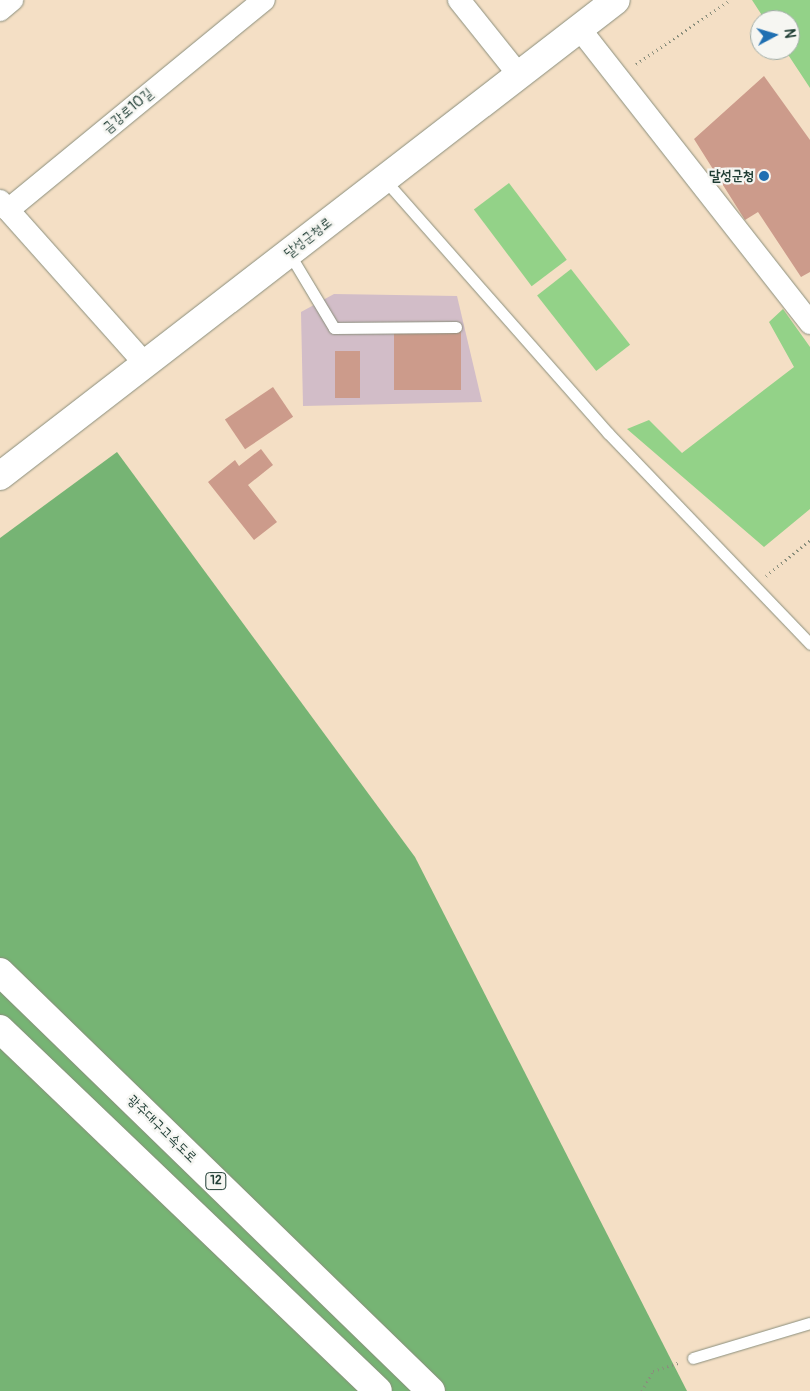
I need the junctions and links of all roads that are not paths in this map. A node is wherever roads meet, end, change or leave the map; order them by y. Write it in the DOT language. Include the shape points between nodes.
graph roads {
  1 [pos="12,0"];
  2 [pos="459,0"];
  3 [pos="616,0"];
  4 [pos="251,4"];
  5 [pos="0,10"];
  6 [pos="579,28"];
  7 [pos="519,75"];
  8 [pos="384,179"];
  9 [pos="4,206"];
  10 [pos="289,253"];
  11 [pos="810,323"];
  12 [pos="456,327"];
  13 [pos="145,364"];
  14 [pos="0,476"];
  15 [pos="810,644"];
  16 [pos="0,972"];
  17 [pos="0,1029"];
  18 [pos="810,1323"];
  19 [pos="693,1358"];
  20 [pos="378,1391"];
  21 [pos="432,1391"];
  1 -- 5 [label="street"];
  2 -- 7 [label="street"];
  3 -- 6 [label="main road, 달성군청로"];
  4 -- 9 [label="street, 금강로10길"];
  6 -- 7 [label="main road, 달성군청로"];
  6 -- 11 [label="street"];
  7 -- 8 [label="main road, 달성군청로"];
  8 -- 10 [label="main road, 달성군청로"];
  8 -- 15 [label="lane" via="608,433"];
  9 -- 13 [label="street"];
  10 -- 12 [label="lane" via="334,328"];
  10 -- 13 [label="main road, 달성군청로"];
  13 -- 14 [label="main road, 달성군청로"];
  16 -- 21 [label="main road, 광주대구고속도로 / 12"];
  17 -- 20 [label="main road"];
  18 -- 19 [label="lane"];
}
